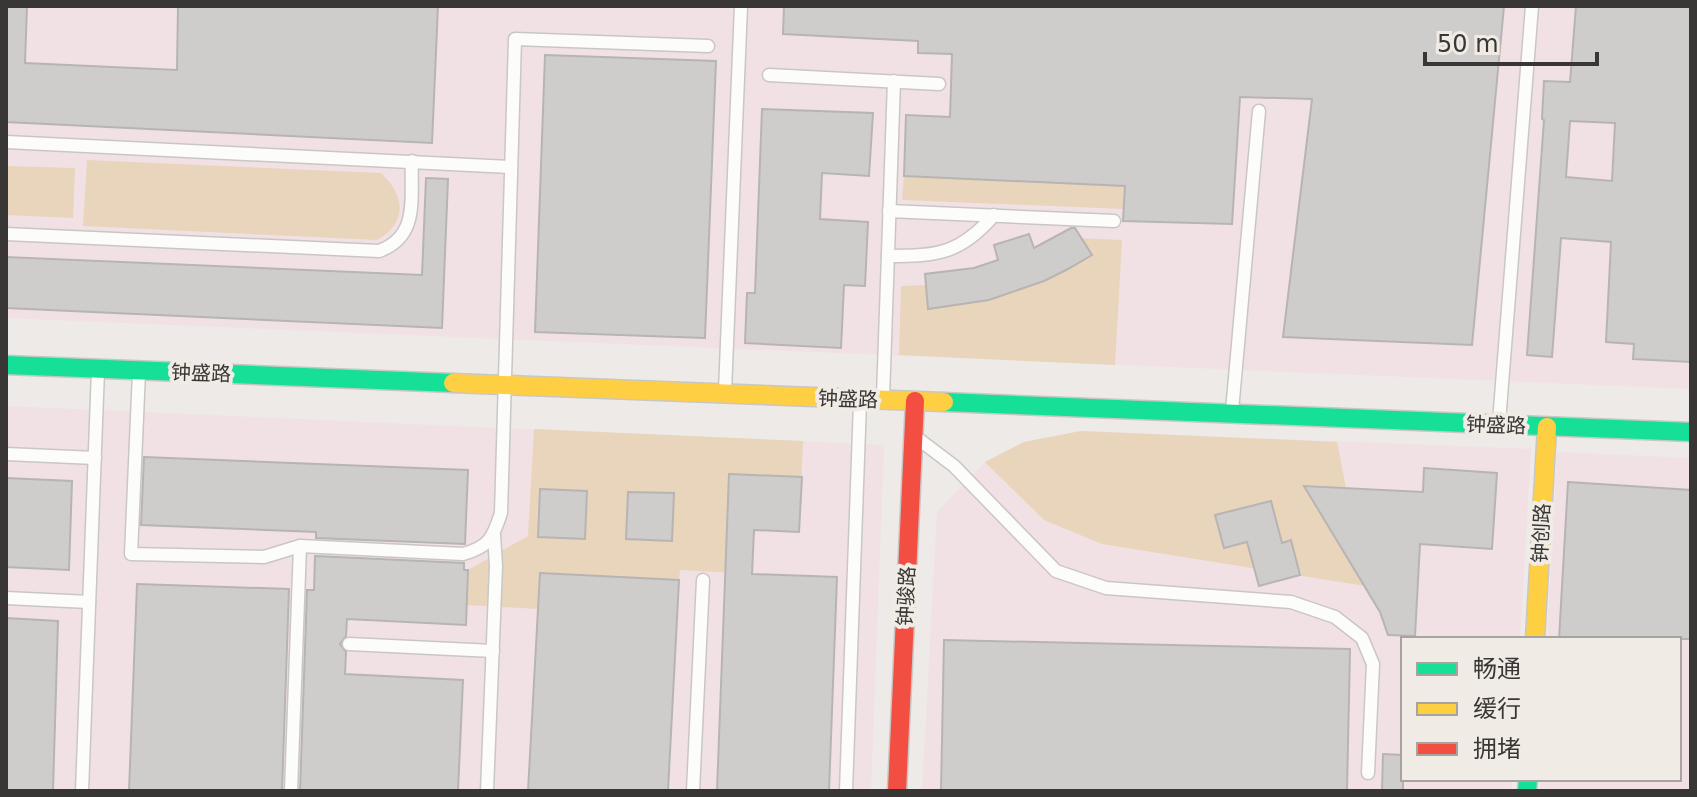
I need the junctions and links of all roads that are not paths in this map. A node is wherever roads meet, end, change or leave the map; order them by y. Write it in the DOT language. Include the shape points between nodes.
graph roads {
  1 [pos="741,6"];
  2 [pos="1532,6"];
  3 [pos="708,46"];
  4 [pos="769,75"];
  5 [pos="894,81"];
  6 [pos="939,84"];
  7 [pos="1259,111"];
  8 [pos="6,142"];
  9 [pos="412,161"];
  10 [pos="511,167"];
  11 [pos="889,211"];
  12 [pos="994,215"];
  13 [pos="1114,221"];
  14 [pos="6,234"];
  15 [pos="888,256"];
  16 [pos="6,365"];
  17 [pos="98,368"];
  18 [pos="139,370"];
  19 [pos="504,385"];
  20 [pos="725,394"];
  21 [pos="861,399"];
  22 [pos="882,400"];
  23 [pos="915,401"];
  24 [pos="1231,414"];
  25 [pos="1499,425"];
  26 [pos="1547,427"];
  27 [pos="1691,432"];
  28 [pos="913,435"];
  29 [pos="6,454"];
  30 [pos="95,458"];
  31 [pos="494,535"];
  32 [pos="300,546"];
  33 [pos="703,580"];
  34 [pos="6,598"];
  35 [pos="89,602"];
  36 [pos="1535,637"];
  37 [pos="349,644"];
  38 [pos="493,651"];
  39 [pos="1368,773"];
  40 [pos="82,791"];
  41 [pos="291,791"];
  42 [pos="487,791"];
  43 [pos="693,791"];
  44 [pos="846,791"];
  45 [pos="897,791"];
  1 -- 20 [label="lane"];
  2 -- 25 [label="lane"];
  3 -- 10 [label="lane" via="515,39"];
  4 -- 5 [label="lane"];
  5 -- 6 [label="lane"];
  5 -- 11 [label="lane"];
  7 -- 24 [label="lane"];
  8 -- 9 [label="lane"];
  9 -- 10 [label="lane"];
  9 -- 14 [label="lane" via="405,233 379,251"];
  10 -- 19 [label="lane"];
  11 -- 12 [label="lane"];
  11 -- 15 [label="lane"];
  12 -- 13 [label="lane"];
  12 -- 15 [label="lane" via="975,237 951,250"];
  15 -- 22 [label="lane"];
  16 -- 17 [label="street, 钟盛路"];
  17 -- 18 [label="street, 钟盛路"];
  17 -- 30 [label="lane"];
  18 -- 19 [label="street, 钟盛路"];
  18 -- 32 [label="lane" via="131,554 264,557"];
  19 -- 20 [label="street, 钟盛路"];
  19 -- 31 [label="lane" via="501,513"];
  20 -- 21 [label="street, 钟盛路"];
  21 -- 22 [label="street, 钟盛路"];
  21 -- 44 [label="lane"];
  22 -- 23 [label="street, 钟盛路"];
  23 -- 24 [label="street, 钟盛路"];
  23 -- 28 [label="street, 钟骏路"];
  24 -- 25 [label="street, 钟盛路"];
  25 -- 26 [label="street, 钟盛路"];
  26 -- 27 [label="street, 钟盛路"];
  26 -- 36 [label="street, 钟创路"];
  28 -- 39 [label="lane" via="954,466 1056,571 1106,588 1291,602 1335,617 1362,638 1373,664"];
  28 -- 45 [label="street, 钟骏路"];
  29 -- 30 [label="lane"];
  30 -- 35 [label="lane"];
  31 -- 32 [label="lane" via="481,549 463,554"];
  31 -- 38 [label="lane"];
  32 -- 41 [label="lane"];
  33 -- 43 [label="lane"];
  34 -- 35 [label="lane"];
  35 -- 40 [label="lane"];
  37 -- 38 [label="lane"];
  38 -- 42 [label="lane"];
}
